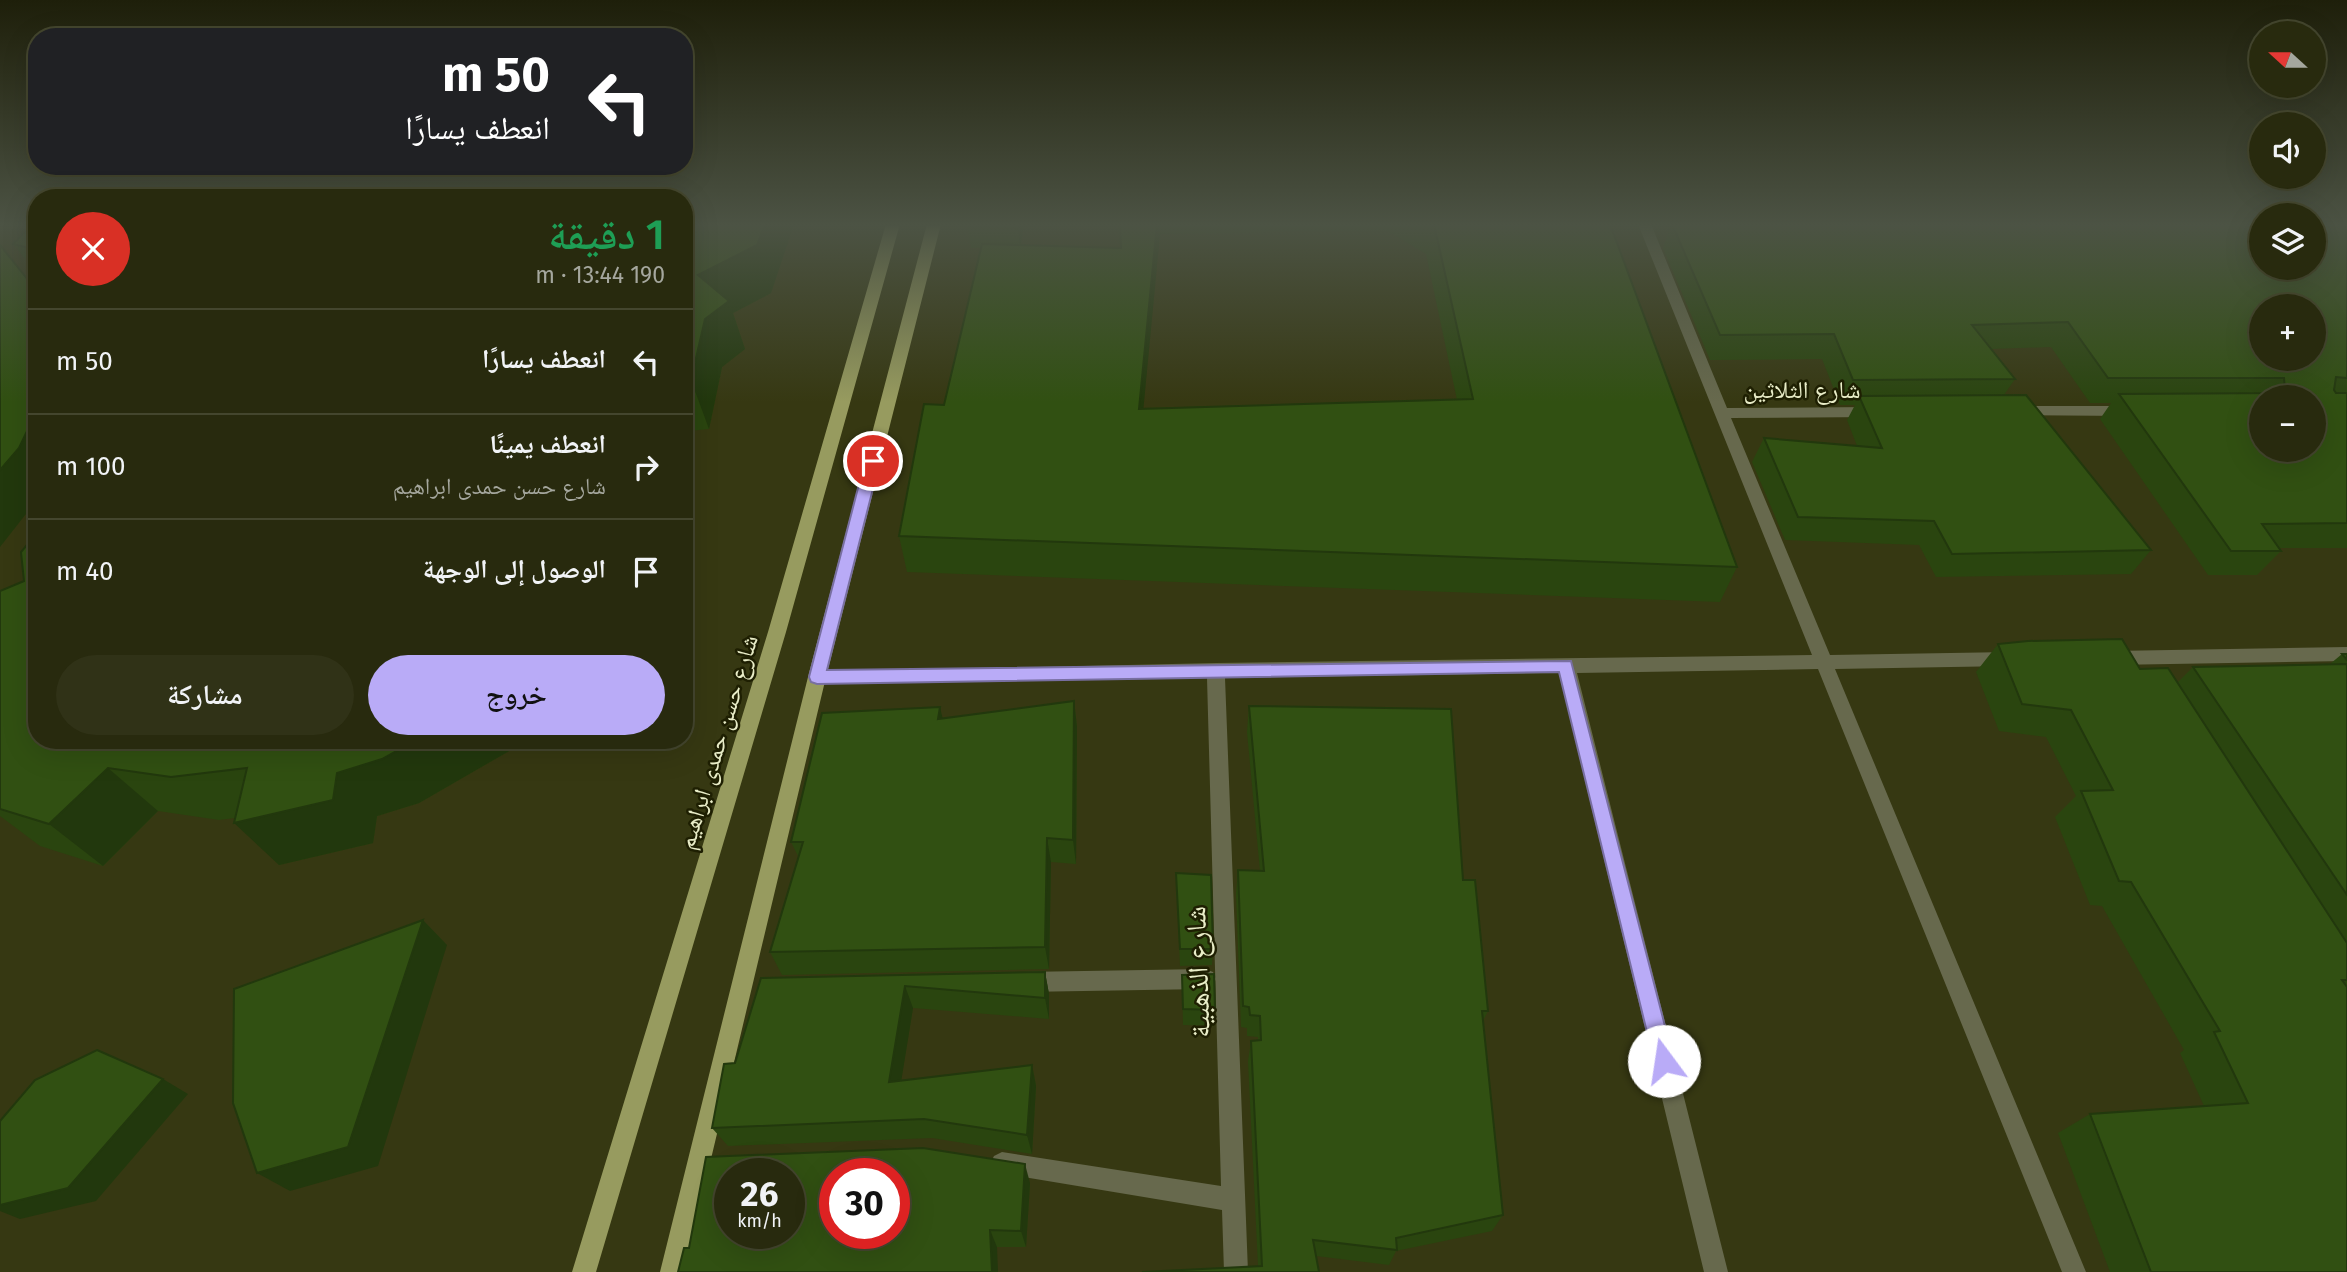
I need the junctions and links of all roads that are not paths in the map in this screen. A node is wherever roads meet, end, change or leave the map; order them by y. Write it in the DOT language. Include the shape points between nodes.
graph roads {
  1 [pos="876,283"];
  2 [pos="919,283"];
  3 [pos="1671,283"];
  4 [pos="1997,411"];
  5 [pos="2150,411"];
  6 [pos="1886,412"];
  7 [pos="1721,413"];
  8 [pos="2347,654"];
  9 [pos="2129,657"];
  10 [pos="2092,658"];
  11 [pos="2025,659"];
  12 [pos="1824,662"];
  13 [pos="1566,665"];
  14 [pos="1216,670"];
  15 [pos="817,677"];
  16 [pos="2144,680"];
  17 [pos="1226,978"];
  18 [pos="1004,983"];
  19 [pos="741,988"];
  20 [pos="768,988"];
  21 [pos="714,1161"];
  22 [pos="699,1162"];
  23 [pos="987,1162"];
  24 [pos="1233,1200"];
  25 [pos="584,1272"];
  26 [pos="672,1272"];
  27 [pos="1236,1272"];
  28 [pos="1716,1272"];
  29 [pos="2074,1272"];
  1 -- 25 [label="main road, شارع حسن حمدى ابراهيم" via="777,632"];
  2 -- 15 [label="main road"];
  3 -- 7 [label="street"];
  4 -- 5 [label="street"];
  6 -- 7 [label="street, شارع الثلاثين"];
  7 -- 12 [label="street"];
  8 -- 9 [label="street"];
  9 -- 10 [label="street"];
  9 -- 16 [label="street"];
  11 -- 12 [label="street"];
  12 -- 13 [label="street"];
  12 -- 29 [label="street"];
  13 -- 14 [label="street"];
  13 -- 28 [label="street"];
  14 -- 15 [label="street"];
  14 -- 17 [label="street, شارع الذهبية"];
  15 -- 19 [label="main road"];
  17 -- 18 [label="street"];
  17 -- 24 [label="street, شارع الذهبية"];
  19 -- 20 [label="street"];
  19 -- 22 [label="main road"];
  21 -- 22 [label="street"];
  22 -- 26 [label="main road"];
  23 -- 24 [label="street"];
  24 -- 27 [label="street, شارع الذهبية"];
}
